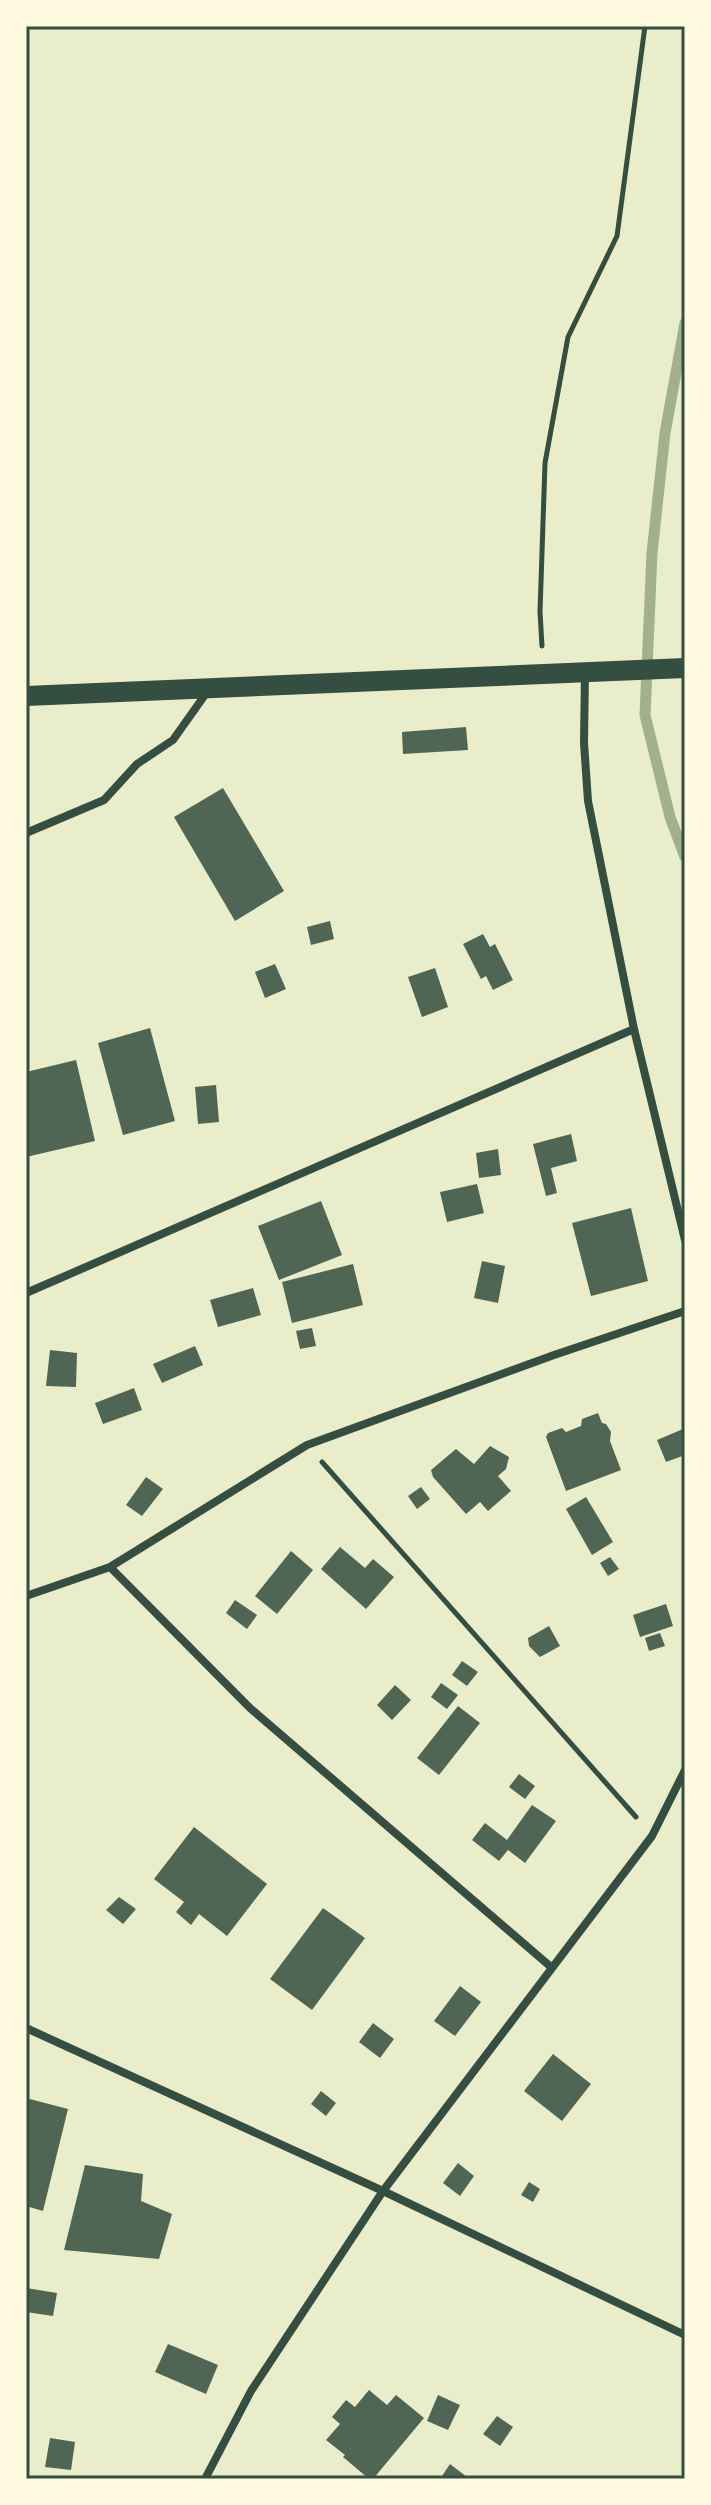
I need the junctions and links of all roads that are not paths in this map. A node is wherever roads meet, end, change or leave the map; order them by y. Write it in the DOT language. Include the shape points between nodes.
graph roads {
  1 [pos="676,668"];
  2 [pos="592,670"];
  3 [pos="210,688"];
  4 [pos="26,696"];
  5 [pos="26,833"];
  6 [pos="634,1029"];
  7 [pos="685,1240"];
  8 [pos="26,1293"];
  9 [pos="685,1311"];
  10 [pos="110,1567"];
  11 [pos="26,1596"];
  12 [pos="685,1770"];
  13 [pos="551,1967"];
  14 [pos="26,2028"];
  15 [pos="383,2191"];
  16 [pos="685,2335"];
  17 [pos="205,2479"];
  1 -- 2 [label="main road"];
  2 -- 3 [label="main road"];
  2 -- 6 [label="street" via="584,743 588,801"];
  3 -- 4 [label="main road"];
  3 -- 5 [label="street" via="173,740 137,764 104,800"];
  6 -- 7 [label="street"];
  6 -- 8 [label="street"];
  9 -- 10 [label="street" via="307,1445"];
  10 -- 11 [label="street"];
  10 -- 13 [label="street" via="250,1708"];
  12 -- 13 [label="street" via="652,1836"];
  13 -- 15 [label="street"];
  14 -- 15 [label="street"];
  15 -- 16 [label="street"];
  15 -- 17 [label="street" via="251,2391"];
}
